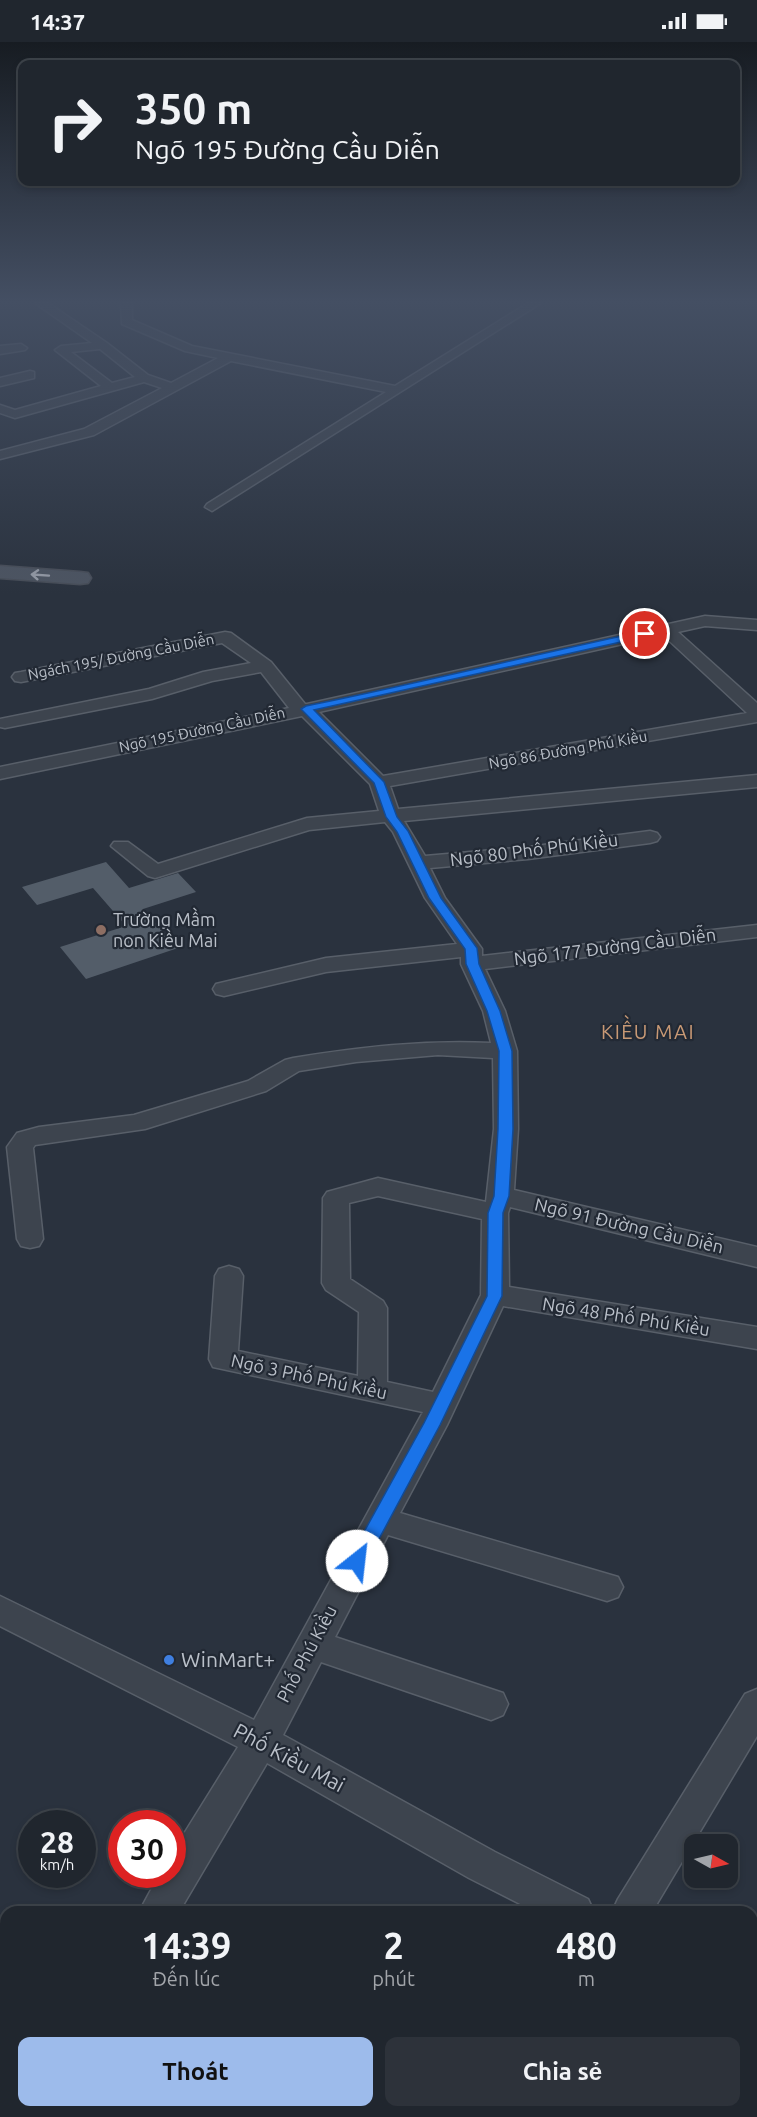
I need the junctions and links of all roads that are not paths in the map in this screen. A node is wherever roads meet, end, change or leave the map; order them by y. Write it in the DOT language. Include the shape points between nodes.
graph roads {
  1 [pos="65,400"];
  2 [pos="148,400"];
  3 [pos="379,400"];
  4 [pos="0,409"];
  5 [pos="0,455"];
  6 [pos="212,507"];
  7 [pos="0,572"];
  8 [pos="81,578"];
  9 [pos="757,625"];
  10 [pos="667,630"];
  11 [pos="265,666"];
  12 [pos="21,677"];
  13 [pos="303,709"];
  14 [pos="757,715"];
  15 [pos="5,723"];
  16 [pos="0,773"];
  17 [pos="757,781"];
  18 [pos="379,782"];
  19 [pos="391,817"];
  20 [pos="650,837"];
  21 [pos="121,846"];
  22 [pos="419,863"];
  23 [pos="757,931"];
  24 [pos="472,956"];
  25 [pos="224,989"];
  26 [pos="505,1051"];
  27 [pos="498,1205"];
  28 [pos="30,1239"];
  29 [pos="757,1257"];
  30 [pos="229,1276"];
  31 [pos="495,1296"];
  32 [pos="757,1338"];
  33 [pos="372,1390"];
  34 [pos="442,1405"];
  35 [pos="380,1520"];
  36 [pos="607,1587"];
  37 [pos="0,1610"];
  38 [pos="312,1644"];
  39 [pos="491,1704"];
  40 [pos="757,1705"];
  41 [pos="261,1741"];
  42 [pos="162,1906"];
  43 [pos="563,1906"];
  44 [pos="635,1906"];
  1 -- 4 [label="street" via="15,414"];
  2 -- 5 [label="street" via="89,432"];
  3 -- 6 [label="street"];
  8 -- 7 [label="street, one-way"];
  9 -- 10 [label="street, Ngõ 195 Đường Cầu Diễn" via="705,621"];
  10 -- 13 [label="street, Ngõ 195 Đường Cầu Diễn"];
  10 -- 14 [label="street"];
  11 -- 12 [label="street, Ngách 195/ Đường Cầu Diễn" via="225,637"];
  11 -- 13 [label="street, Ngách 195/ Đường Cầu Diễn"];
  11 -- 15 [label="street" via="209,676 152,694"];
  13 -- 16 [label="street, Ngõ 195 Đường Cầu Diễn"];
  13 -- 18 [label="street, Phố Phú Kiều"];
  14 -- 18 [label="street, Ngõ 86 Đường Phú Kiều"];
  17 -- 19 [label="street"];
  18 -- 19 [label="street, Phố Phú Kiều"];
  19 -- 21 [label="street" via="307,824 155,872"];
  19 -- 22 [label="street, Phố Phú Kiều"];
  20 -- 22 [label="street, Ngõ 80 Phố Phú Kiều"];
  22 -- 24 [label="street, Phố Phú Kiều" via="435,898"];
  23 -- 24 [label="street, Ngõ 177 Đường Cầu Diễn"];
  24 -- 25 [label="street, Ngõ 177 Đường Cầu Diễn" via="326,965"];
  24 -- 26 [label="street, Phố Phú Kiều"];
  26 -- 27 [label="street, Phố Phú Kiều" via="506,1129"];
  26 -- 28 [label="street" via="438,1048 293,1065 257,1086 136,1123 26,1139 20,1147"];
  27 -- 29 [label="street, Ngõ 91 Đường Cầu Diễn"];
  27 -- 31 [label="street, Phố Phú Kiều"];
  27 -- 33 [label="street, Ngõ 91 Đường Cầu Diễn" via="378,1187 336,1198 336,1283 373,1308"];
  30 -- 33 [label="street, Ngõ 3 Phố Phú Kiều" via="223,1359"];
  31 -- 32 [label="street, Ngõ 48 Phố Phú Kiều"];
  31 -- 34 [label="street, Phố Phú Kiều"];
  33 -- 34 [label="street, Ngõ 3 Phố Phú Kiều"];
  34 -- 35 [label="street, Phố Phú Kiều"];
  35 -- 36 [label="street"];
  35 -- 38 [label="street, Phố Phú Kiều"];
  37 -- 41 [label="street, Phố Kiều Mai"];
  38 -- 39 [label="street"];
  38 -- 41 [label="street, Phố Phú Kiều"];
  40 -- 44 [label="street"];
  41 -- 42 [label="street, Phố Phú Kiều"];
  41 -- 43 [label="street, Phố Kiều Mai"];
}
